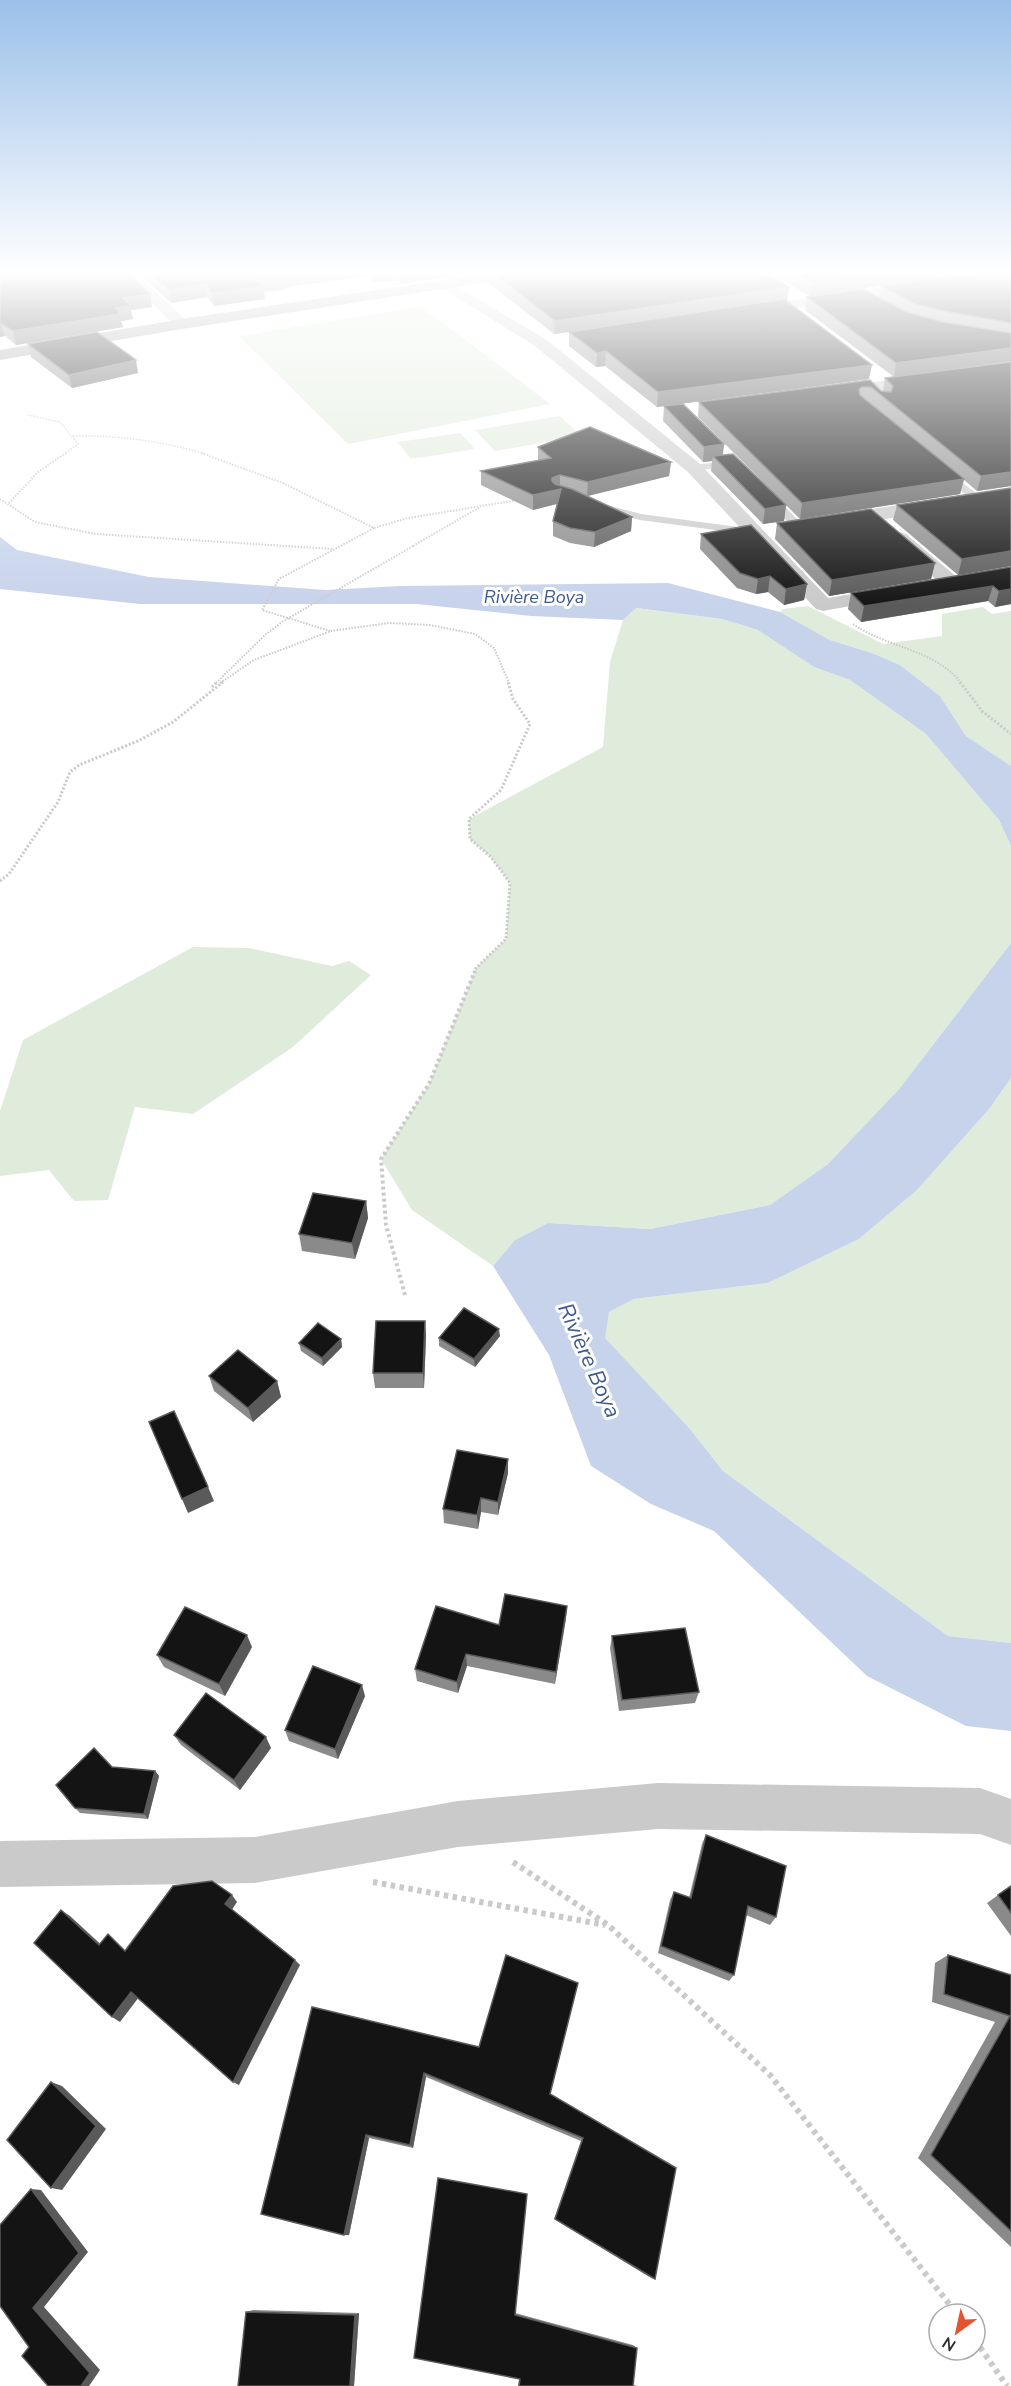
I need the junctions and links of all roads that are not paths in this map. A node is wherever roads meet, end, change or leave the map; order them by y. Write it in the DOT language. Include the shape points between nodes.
graph roads {
  1 [pos="590,383"];
  2 [pos="903,383"];
  3 [pos="810,396"];
  4 [pos="653,416"];
  5 [pos="633,418"];
  6 [pos="724,452"];
  7 [pos="735,463"];
  8 [pos="935,465"];
  9 [pos="694,468"];
  10 [pos="746,473"];
  11 [pos="756,484"];
  12 [pos="1011,494"];
  13 [pos="977,499"];
  14 [pos="589,503"];
  15 [pos="872,515"];
  16 [pos="798,526"];
  17 [pos="757,533"];
  18 [pos="976,579"];
  19 [pos="952,584"];
  20 [pos="1011,1822"];
  21 [pos="0,1864"];
  1 -- 5 [label="street"];
  2 -- 3 [label="street"];
  4 -- 5 [label="street"];
  5 -- 9 [label="street"];
  6 -- 7 [label="lane"];
  7 -- 9 [label="lane"];
  7 -- 10 [label="lane"];
  8 -- 13 [label="lane"];
  9 -- 17 [label="street"];
  11 -- 16 [label="lane"];
  12 -- 13 [label="street"];
  13 -- 15 [label="street"];
  14 -- 17 [label="lane" via="640,517"];
  15 -- 16 [label="street"];
  15 -- 19 [label="street"];
  16 -- 17 [label="street"];
  17 -- 19 [label="street" via="823,605"];
  18 -- 19 [label="street"];
  20 -- 21 [label="street" via="980,1811 658,1806 458,1824 255,1860"];
}
